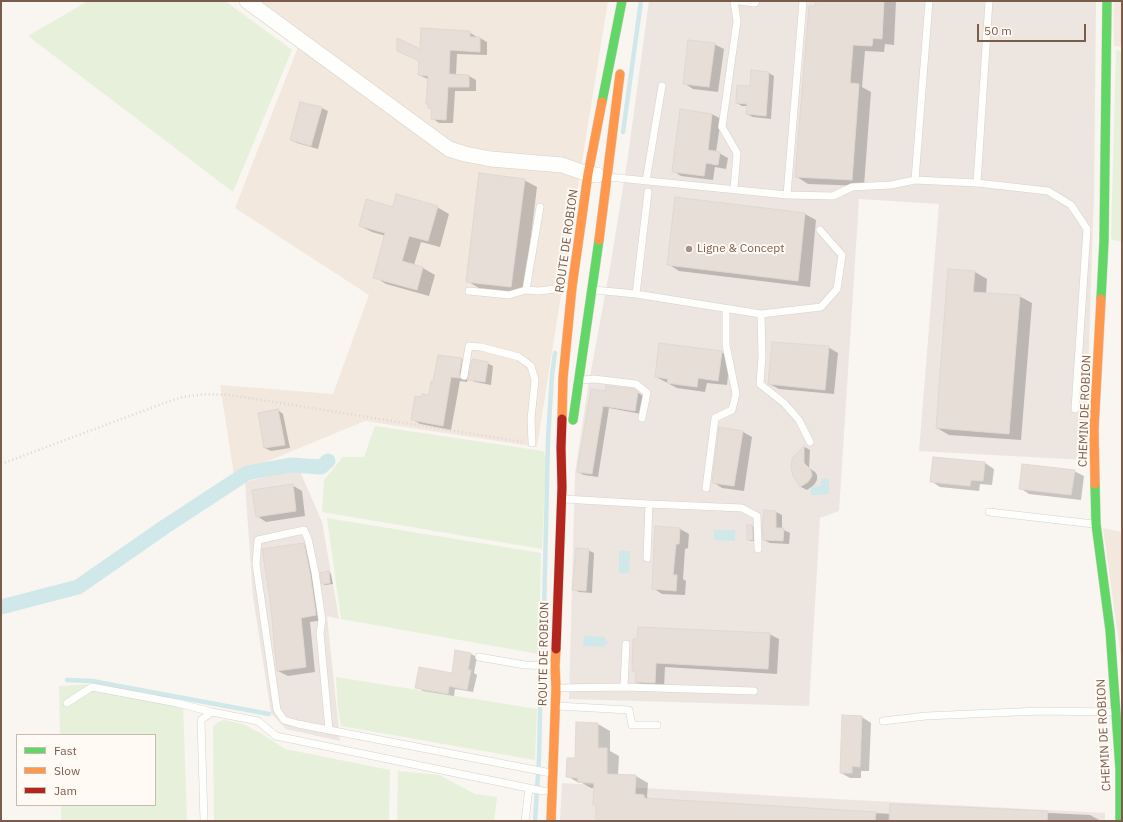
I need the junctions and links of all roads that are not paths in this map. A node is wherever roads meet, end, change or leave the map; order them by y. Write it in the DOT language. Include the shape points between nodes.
graph roads {
  1 [pos="247,1"];
  2 [pos="622,1"];
  3 [pos="627,1"];
  4 [pos="734,1"];
  5 [pos="739,1"];
  6 [pos="756,1"];
  7 [pos="803,1"];
  8 [pos="929,1"];
  9 [pos="990,1"];
  10 [pos="1107,1"];
  11 [pos="624,37"];
  12 [pos="621,66"];
  13 [pos="662,86"];
  14 [pos="604,88"];
  15 [pos="603,138"];
  16 [pos="598,174"];
  17 [pos="915,180"];
  18 [pos="646,181"];
  19 [pos="977,183"];
  20 [pos="734,189"];
  21 [pos="648,192"];
  22 [pos="787,195"];
  23 [pos="540,207"];
  24 [pos="820,230"];
  25 [pos="598,246"];
  26 [pos="582,288"];
  27 [pos="526,290"];
  28 [pos="469,291"];
  29 [pos="636,294"];
  30 [pos="726,309"];
  31 [pos="761,314"];
  32 [pos="464,376"];
  33 [pos="579,380"];
  34 [pos="1075,409"];
  35 [pos="642,418"];
  36 [pos="810,442"];
  37 [pos="532,443"];
  38 [pos="562,487"];
  39 [pos="706,488"];
  40 [pos="562,498"];
  41 [pos="649,504"];
  42 [pos="989,512"];
  43 [pos="1096,524"];
  44 [pos="758,549"];
  45 [pos="647,558"];
  46 [pos="626,644"];
  47 [pos="479,658"];
  48 [pos="555,666"];
  49 [pos="624,687"];
  50 [pos="556,688"];
  51 [pos="754,691"];
  52 [pos="67,703"];
  53 [pos="555,706"];
  54 [pos="212,712"];
  55 [pos="1116,712"];
  56 [pos="883,721"];
  57 [pos="657,725"];
  58 [pos="329,730"];
  59 [pos="1121,769"];
  60 [pos="554,773"];
  61 [pos="529,788"];
  62 [pos="553,791"];
  63 [pos="204,821"];
  64 [pos="525,821"];
  65 [pos="551,821"];
  66 [pos="1120,821"];
  1 -- 16 [label="street" via="449,149 490,159 562,165"];
  2 -- 14 [label="main road, ROUTE DE ROBION"];
  3 -- 11 [label="main road"];
  4 -- 20 [label="lane" via="737,21 722,127 736,153"];
  5 -- 6 [label="lane"];
  7 -- 22 [label="lane"];
  8 -- 17 [label="lane"];
  9 -- 19 [label="lane"];
  10 -- 43 [label="main road, CHEMIN DE ROBION" via="1104,241 1094,429"];
  12 -- 16 [label="main road, ROUTE DE ROBION"];
  13 -- 18 [label="lane"];
  14 -- 15 [label="lane" via="606,115"];
  14 -- 16 [label="main road, ROUTE DE ROBION"];
  16 -- 18 [label="lane"];
  16 -- 25 [label="street" via="592,220"];
  16 -- 26 [label="main road, ROUTE DE ROBION"];
  17 -- 19 [label="lane"];
  17 -- 22 [label="lane" via="852,188 833,196"];
  18 -- 20 [label="lane"];
  19 -- 34 [label="lane" via="1048,191 1071,205 1087,229"];
  20 -- 22 [label="lane"];
  21 -- 29 [label="lane"];
  23 -- 27 [label="lane"];
  24 -- 31 [label="lane" via="842,256 837,289 821,307"];
  25 -- 26 [label="main road, ROUTE DE ROBION"];
  26 -- 27 [label="lane" via="539,292"];
  26 -- 29 [label="lane"];
  26 -- 33 [label="main road, ROUTE DE ROBION"];
  26 -- 38 [label="main road, ROUTE DE ROBION" via="563,378"];
  27 -- 28 [label="lane" via="509,295"];
  29 -- 30 [label="lane"];
  30 -- 31 [label="lane"];
  30 -- 39 [label="lane" via="726,345 736,394 732,410 715,418"];
  31 -- 36 [label="lane" via="760,384 784,403 799,420"];
  32 -- 37 [label="lane" via="469,346 519,357 532,366 536,380 531,418"];
  33 -- 35 [label="lane" via="594,379 636,384 647,393"];
  33 -- 38 [label="main road, ROUTE DE ROBION"];
  38 -- 40 [label="main road, ROUTE DE ROBION"];
  40 -- 41 [label="lane"];
  40 -- 48 [label="main road, ROUTE DE ROBION"];
  41 -- 44 [label="lane" via="742,508 757,516"];
  41 -- 45 [label="lane"];
  42 -- 43 [label="lane"];
  43 -- 55 [label="main road, CHEMIN DE ROBION" via="1110,630"];
  46 -- 49 [label="lane"];
  47 -- 48 [label="lane"];
  48 -- 50 [label="main road, ROUTE DE ROBION"];
  49 -- 50 [label="lane"];
  49 -- 51 [label="lane"];
  50 -- 53 [label="main road, ROUTE DE ROBION"];
  52 -- 54 [label="lane" via="92,687"];
  53 -- 57 [label="lane" via="629,710 632,725"];
  53 -- 60 [label="main road, ROUTE DE ROBION"];
  54 -- 61 [label="lane" via="258,720 276,736"];
  54 -- 63 [label="lane" via="201,720"];
  55 -- 56 [label="lane" via="1040,711 926,716"];
  55 -- 59 [label="main road, CHEMIN DE ROBION"];
  58 -- 58 [label="lane" via="320,633 322,620 308,539 304,530 258,540 256,564 277,710 284,720"];
  58 -- 60 [label="lane"];
  59 -- 66 [label="main road, CHEMIN DE ROBION"];
  60 -- 62 [label="main road, ROUTE DE ROBION"];
  61 -- 62 [label="lane"];
  61 -- 64 [label="lane"];
  62 -- 65 [label="main road, ROUTE DE ROBION"];
}
